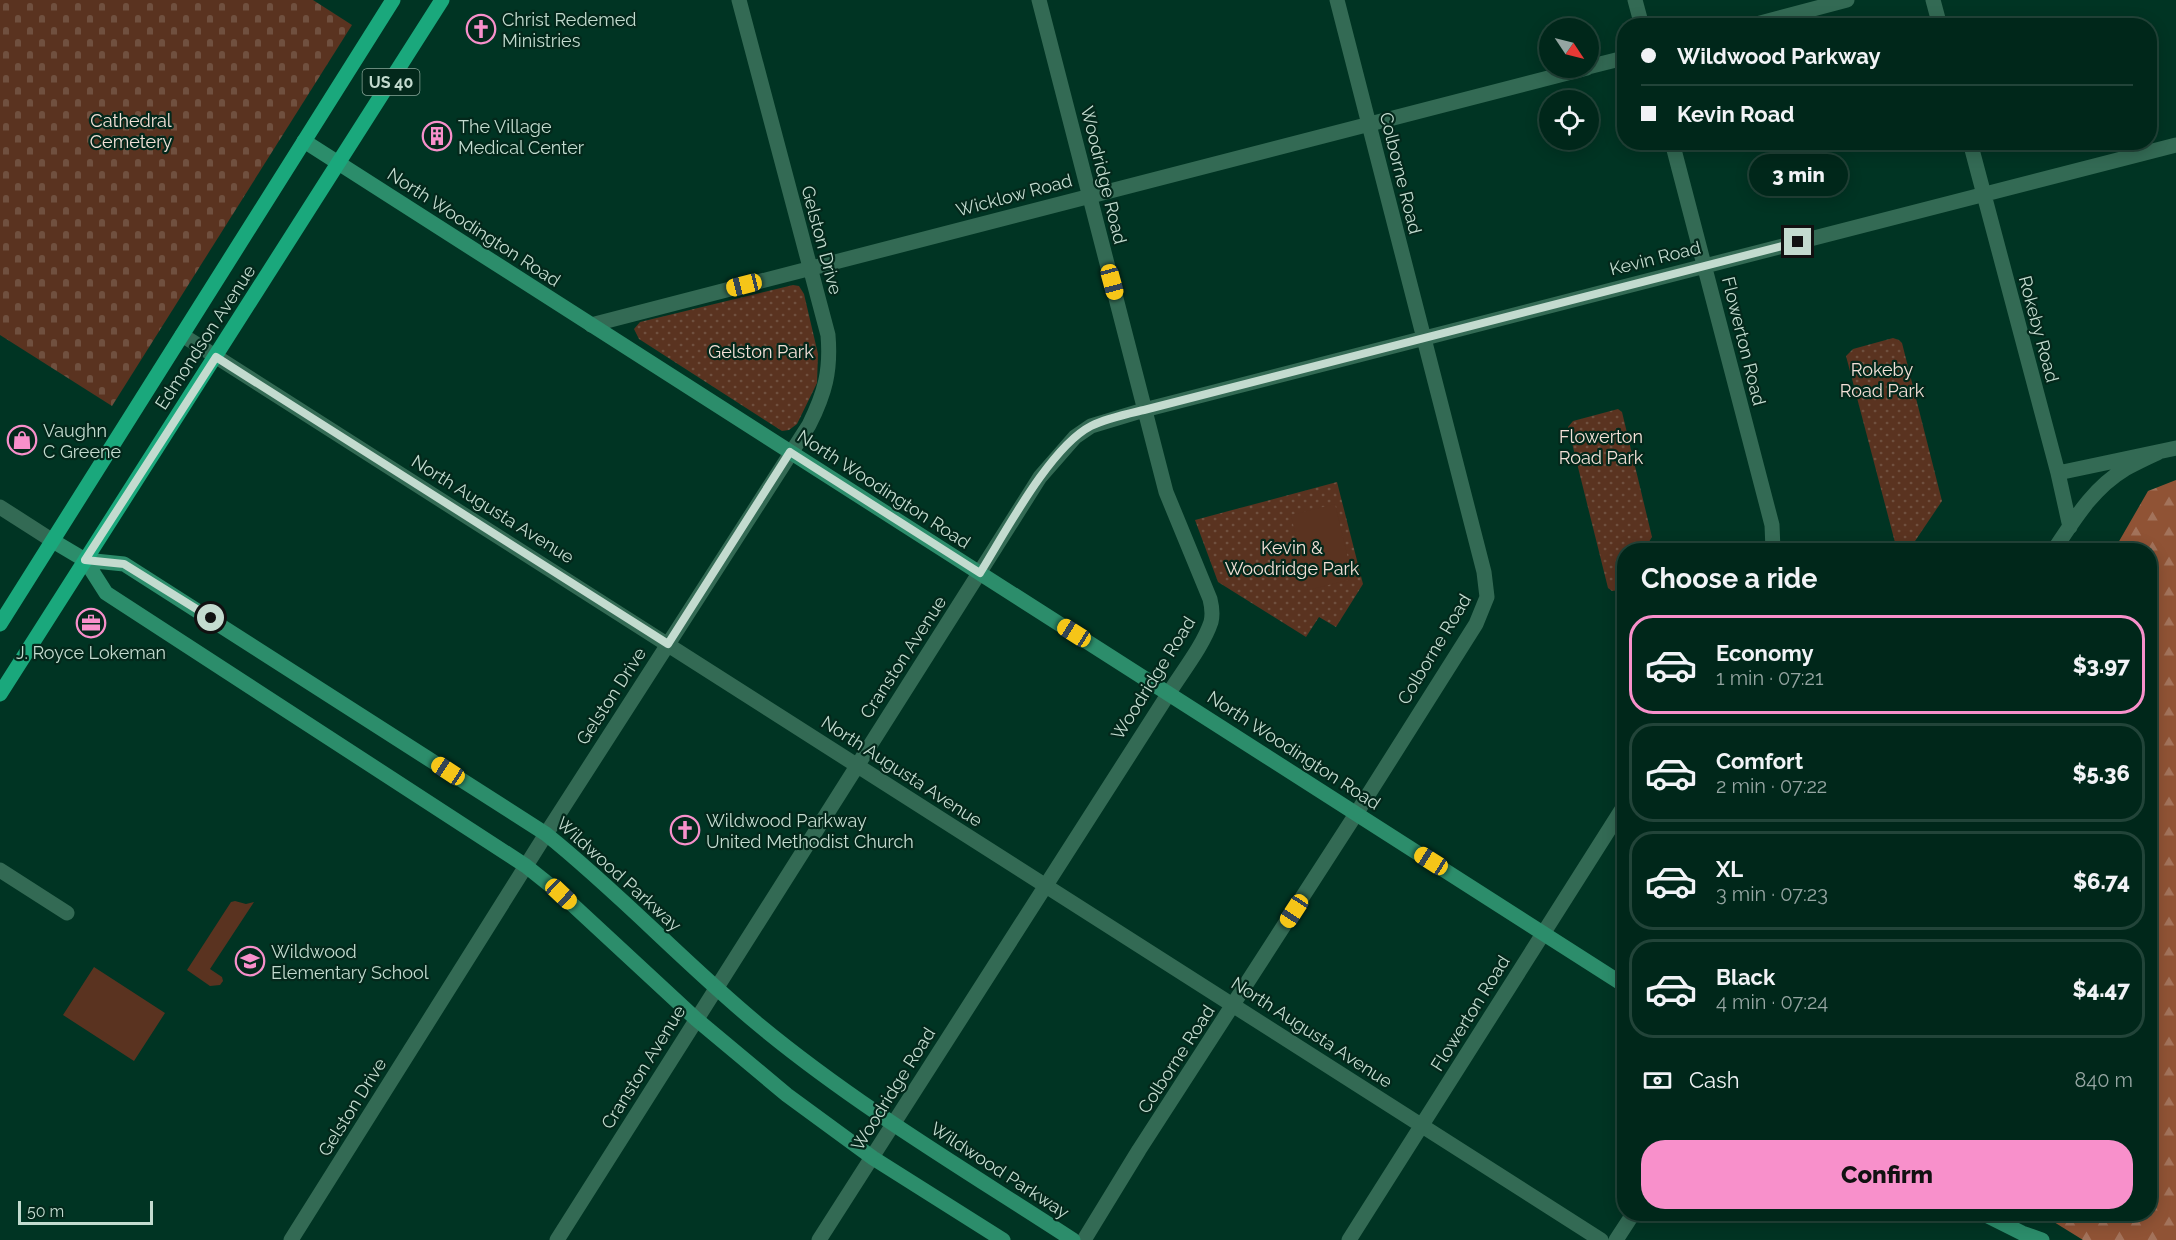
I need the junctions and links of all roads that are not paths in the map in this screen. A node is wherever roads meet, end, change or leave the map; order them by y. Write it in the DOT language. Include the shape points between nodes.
graph roads {
  1 [pos="393,0"];
  2 [pos="442,0"];
  3 [pos="739,0"];
  4 [pos="1039,0"];
  5 [pos="1337,0"];
  6 [pos="1635,0"];
  7 [pos="1847,0"];
  8 [pos="1933,0"];
  9 [pos="1640,18"];
  10 [pos="1779,18"];
  11 [pos="1938,18"];
  12 [pos="1617,60"];
  13 [pos="1599,64"];
  14 [pos="1546,78"];
  15 [pos="1369,124"];
  16 [pos="304,141"];
  17 [pos="2176,145"];
  18 [pos="1674,150"];
  19 [pos="1972,150"];
  20 [pos="2157,150"];
  21 [pos="2157,150"];
  22 [pos="339,164"];
  23 [pos="1983,195"];
  24 [pos="1089,196"];
  25 [pos="1705,266"];
  26 [pos="810,268"];
  27 [pos="591,325"];
  28 [pos="182,335"];
  29 [pos="1424,338"];
  30 [pos="216,357"];
  31 [pos="1144,410"];
  32 [pos="2176,448"];
  33 [pos="790,452"];
  34 [pos="2159,452"];
  35 [pos="2058,473"];
  36 [pos="0,507"];
  37 [pos="2070,527"];
  38 [pos="52,541"];
  39 [pos="1773,543"];
  40 [pos="2059,543"];
  41 [pos="85,560"];
  42 [pos="980,573"];
  43 [pos="0,624"];
  44 [pos="668,644"];
  45 [pos="1168,693"];
  46 [pos="0,694"];
  47 [pos="857,766"];
  48 [pos="1356,814"];
  49 [pos="1617,817"];
  50 [pos="546,834"];
  51 [pos="526,866"];
  52 [pos="0,870"];
  53 [pos="1045,887"];
  54 [pos="67,913"];
  55 [pos="1544,933"];
  56 [pos="1617,980"];
  57 [pos="716,988"];
  58 [pos="1234,1005"];
  59 [pos="696,1019"];
  60 [pos="894,1125"];
  61 [pos="1421,1127"];
  62 [pos="873,1158"];
  63 [pos="1628,1221"];
  64 [pos="1998,1221"];
  65 [pos="291,1240"];
  66 [pos="557,1240"];
  67 [pos="819,1240"];
  68 [pos="1003,1240"];
  69 [pos="1073,1240"];
  70 [pos="1084,1240"];
  71 [pos="1349,1240"];
  72 [pos="1601,1240"];
  73 [pos="1616,1240"];
  74 [pos="2042,1240"];
  1 -- 16 [label="main road, Edmondson Avenue / US 40"];
  2 -- 22 [label="main road, Edmondson Avenue / US 40"];
  3 -- 26 [label="street, Gelston Drive"];
  4 -- 24 [label="street, Woodridge Road"];
  5 -- 15 [label="street, Colborne Road"];
  6 -- 9 [label="street"];
  7 -- 10 [label="street"];
  8 -- 11 [label="street"];
  12 -- 13 [label="street, Wicklow Road"];
  14 -- 15 [label="street, Wicklow Road"];
  15 -- 24 [label="street, Wicklow Road"];
  15 -- 29 [label="street, Colborne Road"];
  16 -- 22 [label="street, North Woodington Road"];
  16 -- 28 [label="main road, Edmondson Avenue / US 40"];
  17 -- 21 [label="street, Kevin Road"];
  18 -- 25 [label="street, Flowerton Road"];
  19 -- 23 [label="street, Rokeby Road"];
  20 -- 23 [label="street, Kevin Road"];
  22 -- 27 [label="street, North Woodington Road"];
  22 -- 30 [label="main road, Edmondson Avenue / US 40"];
  23 -- 25 [label="street, Kevin Road"];
  23 -- 35 [label="street, Rokeby Road"];
  24 -- 26 [label="street, Wicklow Road"];
  24 -- 31 [label="street, Woodridge Road"];
  25 -- 29 [label="street, Kevin Road"];
  25 -- 39 [label="street, Flowerton Road" via="1772,525"];
  26 -- 27 [label="street, Wicklow Road"];
  26 -- 33 [label="street, Gelston Drive" via="830,357 824,392 810,425"];
  27 -- 33 [label="street, North Woodington Road"];
  28 -- 30 [label="street, North Augusta Avenue"];
  28 -- 38 [label="main road, Edmondson Avenue / US 40"];
  29 -- 31 [label="street, Kevin Road"];
  29 -- 48 [label="street, Colborne Road" via="1487,597 1476,624"];
  30 -- 41 [label="main road, Edmondson Avenue / US 40"];
  30 -- 44 [label="street, North Augusta Avenue"];
  31 -- 42 [label="street, Cranston Avenue" via="1090,426 1075,437 1040,477"];
  31 -- 45 [label="street, Woodridge Road" via="1166,492 1212,609 1206,633"];
  32 -- 34 [label="street"];
  33 -- 42 [label="street, North Woodington Road"];
  33 -- 44 [label="street, Gelston Drive"];
  34 -- 35 [label="street"];
  34 -- 37 [label="street" via="2110,480 2094,494"];
  35 -- 37 [label="street, Rokeby Road"];
  36 -- 38 [label="street, Wildwood Parkway"];
  37 -- 40 [label="street"];
  38 -- 41 [label="street, Wildwood Parkway"];
  38 -- 43 [label="main road, Edmondson Avenue / US 40"];
  41 -- 46 [label="main road, Edmondson Avenue / US 40"];
  41 -- 50 [label="street, Wildwood Parkway" via="124,564"];
  41 -- 51 [label="street, Wildwood Parkway" via="106,592"];
  42 -- 45 [label="street, North Woodington Road"];
  42 -- 47 [label="street, Cranston Avenue"];
  44 -- 47 [label="street, North Augusta Avenue"];
  44 -- 50 [label="street, Gelston Drive"];
  45 -- 48 [label="street, North Woodington Road"];
  45 -- 53 [label="street, Woodridge Road"];
  47 -- 53 [label="street, North Augusta Avenue"];
  47 -- 57 [label="street, Cranston Avenue"];
  48 -- 55 [label="street, North Woodington Road"];
  48 -- 58 [label="street, Colborne Road"];
  49 -- 55 [label="street, Flowerton Road"];
  50 -- 51 [label="street, Gelston Drive"];
  50 -- 57 [label="street, Wildwood Parkway" via="585,865"];
  51 -- 59 [label="street, Wildwood Parkway"];
  51 -- 65 [label="street, Gelston Drive"];
  52 -- 54 [label="street"];
  53 -- 58 [label="street, North Augusta Avenue"];
  53 -- 60 [label="street, Woodridge Road"];
  55 -- 56 [label="street, North Woodington Road"];
  55 -- 61 [label="street, Flowerton Road"];
  57 -- 59 [label="street, Cranston Avenue"];
  57 -- 60 [label="street, Wildwood Parkway" via="809,1065"];
  58 -- 61 [label="street, North Augusta Avenue"];
  58 -- 70 [label="street, Colborne Road"];
  59 -- 62 [label="street, Wildwood Parkway" via="787,1095"];
  59 -- 66 [label="street, Cranston Avenue"];
  60 -- 62 [label="street, Woodridge Road"];
  60 -- 69 [label="street, Wildwood Parkway"];
  61 -- 71 [label="street, Flowerton Road"];
  61 -- 72 [label="street, North Augusta Avenue"];
  62 -- 67 [label="street, Woodridge Road"];
  62 -- 68 [label="street, Wildwood Parkway"];
  63 -- 73 [label="street"];
  64 -- 74 [label="street"];
}
